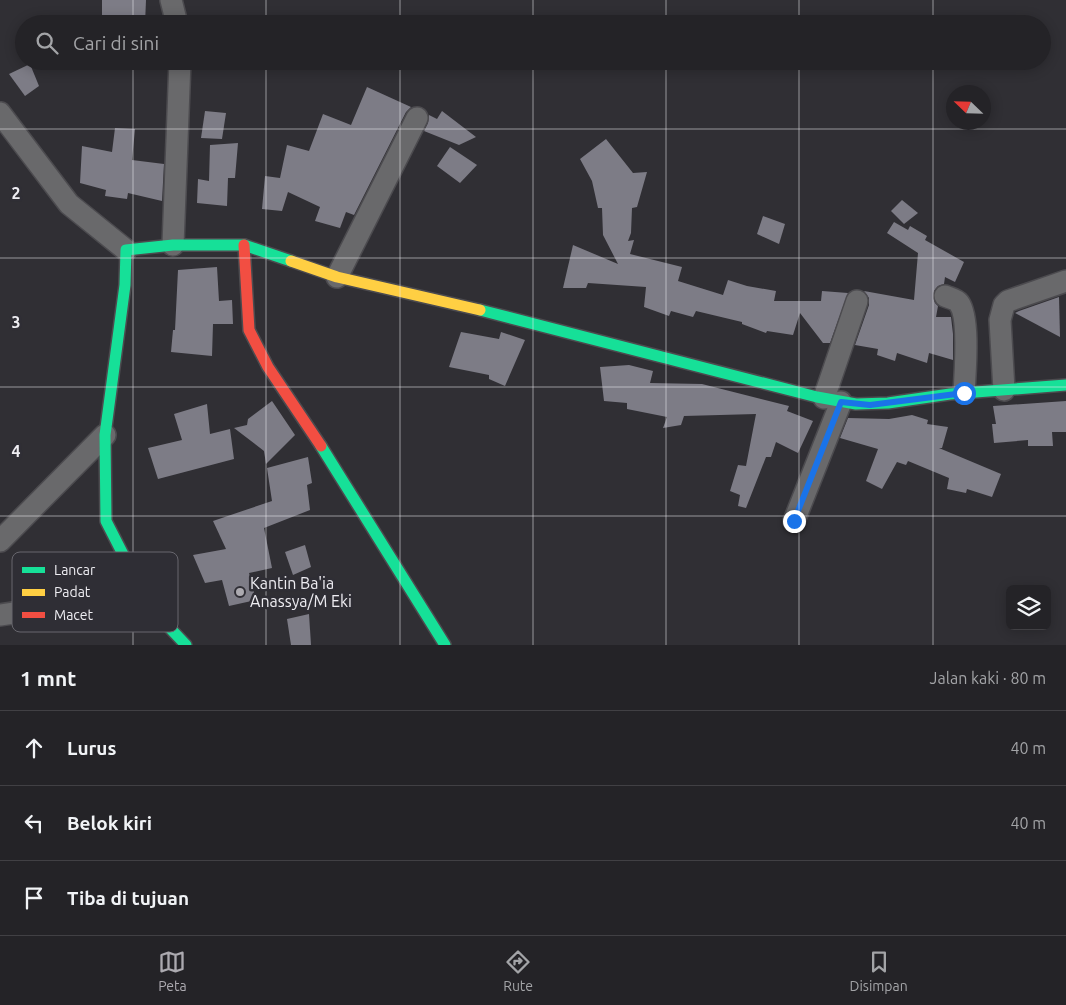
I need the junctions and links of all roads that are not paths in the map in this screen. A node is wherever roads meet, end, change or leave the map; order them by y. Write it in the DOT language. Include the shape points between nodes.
graph roads {
  1 [pos="171,0"];
  2 [pos="175,15"];
  3 [pos="180,70"];
  4 [pos="0,113"];
  5 [pos="417,118"];
  6 [pos="173,245"];
  7 [pos="244,245"];
  8 [pos="126,250"];
  9 [pos="337,277"];
  10 [pos="1066,281"];
  11 [pos="945,296"];
  12 [pos="857,301"];
  13 [pos="1066,385"];
  14 [pos="1004,390"];
  15 [pos="964,393"];
  16 [pos="833,400"];
  17 [pos="105,435"];
  18 [pos="794,521"];
  19 [pos="0,541"];
  20 [pos="122,552"];
  21 [pos="172,632"];
  22 [pos="186,645"];
  23 [pos="445,645"];
  1 -- 2 [label="street"];
  3 -- 6 [label="street"];
  4 -- 8 [label="street" via="69,204"];
  5 -- 9 [label="street"];
  6 -- 7 [label="street"];
  6 -- 8 [label="street"];
  7 -- 9 [label="street"];
  7 -- 23 [label="street" via="253,337 268,366 332,462"];
  8 -- 17 [label="street" via="123,302"];
  9 -- 16 [label="street" via="530,322"];
  10 -- 14 [label="street" via="1004,304 1000,320"];
  11 -- 15 [label="street" via="957,301 963,311 966,337"];
  12 -- 16 [label="street"];
  13 -- 14 [label="street"];
  14 -- 15 [label="street"];
  15 -- 16 [label="street" via="870,405"];
  16 -- 18 [label="street"];
  17 -- 19 [label="street"];
  17 -- 20 [label="street" via="106,521"];
  21 -- 22 [label="street"];
}
